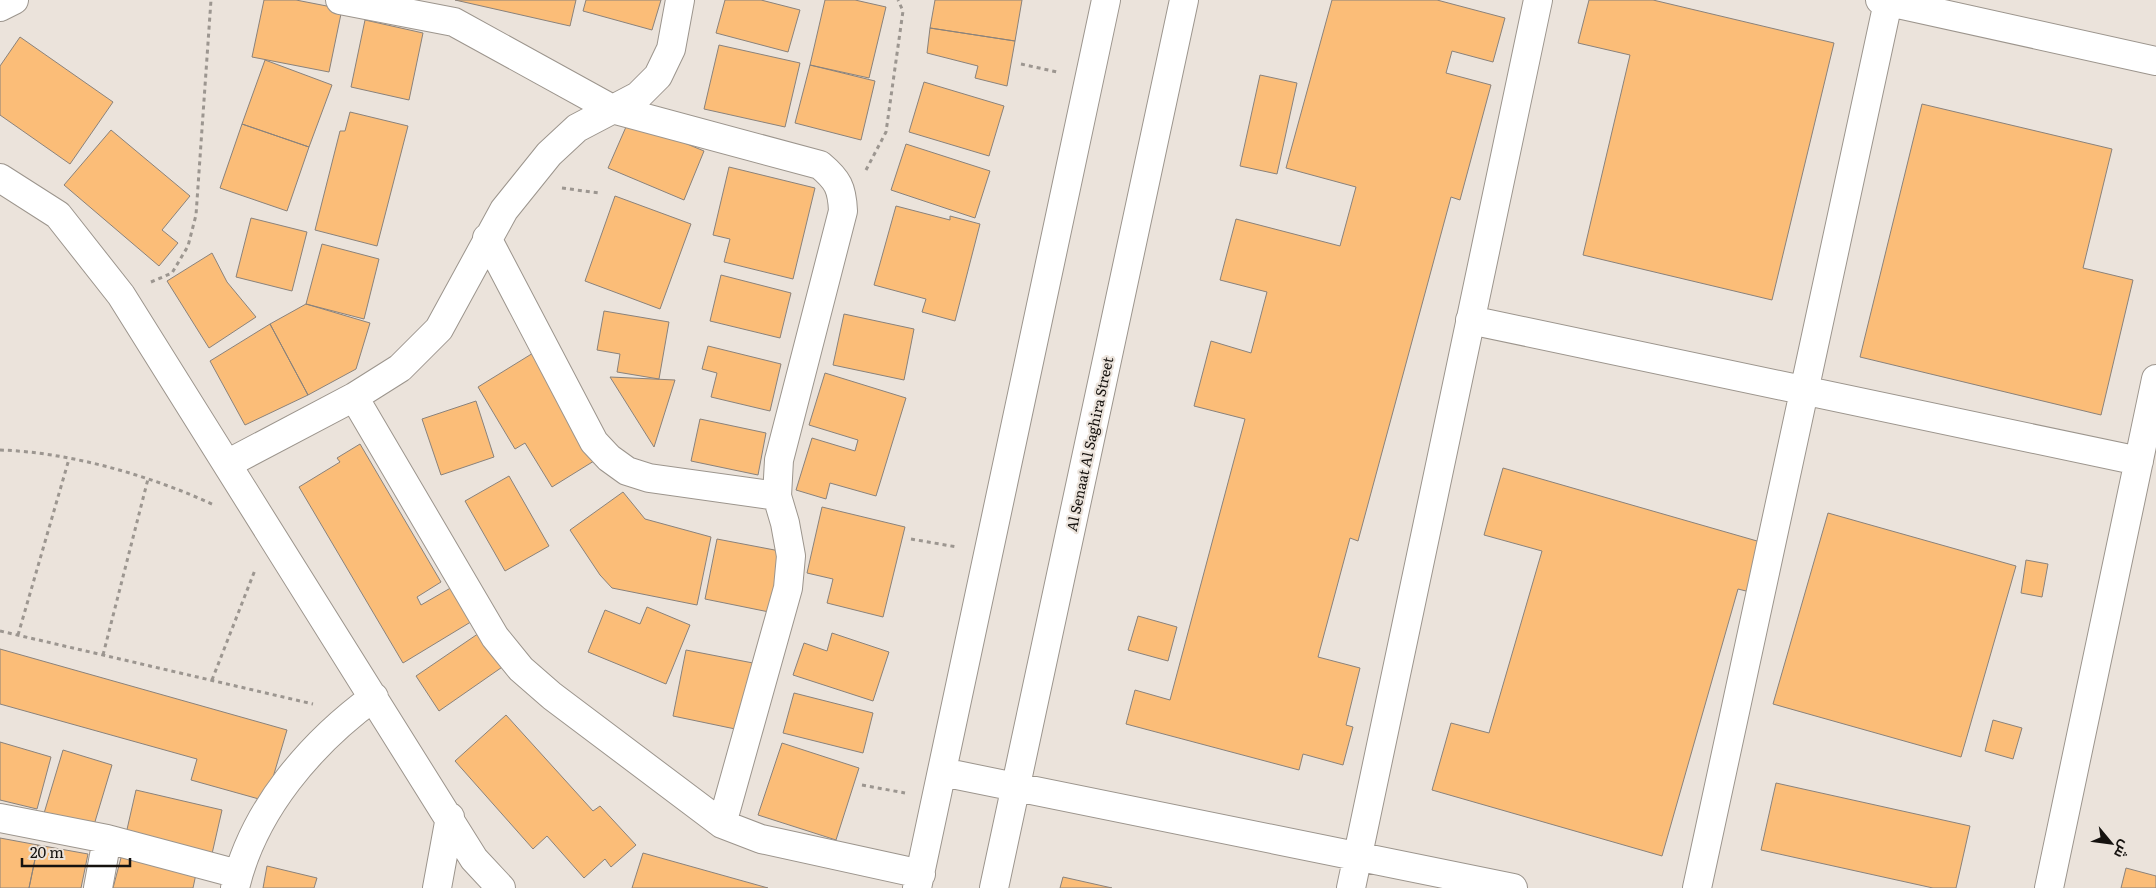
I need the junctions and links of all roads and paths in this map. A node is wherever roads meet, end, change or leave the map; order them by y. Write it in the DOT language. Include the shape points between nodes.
graph roads {
  1 [pos="14,0"];
  2 [pos="211,0"];
  3 [pos="340,0"];
  4 [pos="680,0"];
  5 [pos="898,0"];
  6 [pos="1106,0"];
  7 [pos="1184,0"];
  8 [pos="1538,0"];
  9 [pos="1884,1"];
  10 [pos="0,7"];
  11 [pos="2156,61"];
  12 [pos="612,109"];
  13 [pos="0,178"];
  14 [pos="842,193"];
  15 [pos="487,238"];
  16 [pos="121,295"];
  17 [pos="1470,320"];
  18 [pos="2156,379"];
  19 [pos="1804,390"];
  20 [pos="354,397"];
  21 [pos="0,450"];
  22 [pos="69,459"];
  23 [pos="2139,461"];
  24 [pos="228,464"];
  25 [pos="148,479"];
  26 [pos="777,496"];
  27 [pos="218,507"];
  28 [pos="270,531"];
  29 [pos="911,539"];
  30 [pos="989,552"];
  31 [pos="0,631"];
  32 [pos="18,635"];
  33 [pos="104,655"];
  34 [pos="212,680"];
  35 [pos="374,697"];
  36 [pos="352,713"];
  37 [pos="862,785"];
  38 [pos="939,785"];
  39 [pos="1016,787"];
  40 [pos="450,817"];
  41 [pos="0,818"];
  42 [pos="722,824"];
  43 [pos="106,839"];
  44 [pos="1357,857"];
  45 [pos="236,881"];
  46 [pos="919,881"];
  47 [pos="98,888"];
  48 [pos="437,888"];
  49 [pos="501,888"];
  50 [pos="994,888"];
  51 [pos="1350,888"];
  52 [pos="1513,888"];
  53 [pos="1697,888"];
  54 [pos="2049,888"];
  1 -- 10 [label="street"];
  2 -- 16 [label="path" via="196,215 188,246 172,273"];
  3 -- 12 [label="street" via="454,22"];
  4 -- 12 [label="street" via="671,49 658,76 638,96"];
  5 -- 14 [label="path" via="903,11 886,132 869,167"];
  6 -- 30 [label="street"];
  7 -- 39 [label="street, Al Senaat Al Saghira Street"];
  8 -- 17 [label="street"];
  9 -- 11 [label="street"];
  9 -- 19 [label="street"];
  12 -- 14 [label="street" via="820,165 834,177"];
  12 -- 15 [label="street" via="578,128 549,154 504,210"];
  13 -- 16 [label="street" via="58,215"];
  14 -- 26 [label="street" via="843,211 779,460"];
  15 -- 20 [label="street" via="439,329 400,368"];
  15 -- 26 [label="street" via="594,442 609,458 627,470 649,478"];
  16 -- 24 [label="street"];
  17 -- 19 [label="street"];
  17 -- 44 [label="street"];
  18 -- 23 [label="street"];
  19 -- 23 [label="street"];
  19 -- 53 [label="street"];
  20 -- 24 [label="street"];
  20 -- 42 [label="street" via="495,638 521,669"];
  21 -- 22 [label="path"];
  22 -- 25 [label="path"];
  22 -- 32 [label="path"];
  23 -- 54 [label="street"];
  24 -- 28 [label="street"];
  25 -- 27 [label="path"];
  25 -- 33 [label="path"];
  26 -- 42 [label="street" via="786,523 791,556 788,588"];
  28 -- 34 [label="path"];
  28 -- 35 [label="street"];
  29 -- 30 [label="path"];
  30 -- 38 [label="street"];
  31 -- 32 [label="path"];
  32 -- 33 [label="path"];
  33 -- 34 [label="path"];
  34 -- 36 [label="path"];
  35 -- 36 [label="street"];
  35 -- 40 [label="street"];
  36 -- 45 [label="street" via="300,763 260,823"];
  37 -- 38 [label="path"];
  38 -- 39 [label="street"];
  38 -- 46 [label="street"];
  39 -- 44 [label="street"];
  39 -- 50 [label="street, Al Senaat Al Saghira Street"];
  40 -- 48 [label="street"];
  40 -- 49 [label="street" via="474,859"];
  41 -- 43 [label="street"];
  42 -- 46 [label="street" via="761,839"];
  43 -- 45 [label="street"];
  43 -- 47 [label="street"];
  44 -- 51 [label="street"];
  44 -- 52 [label="street"];
}
